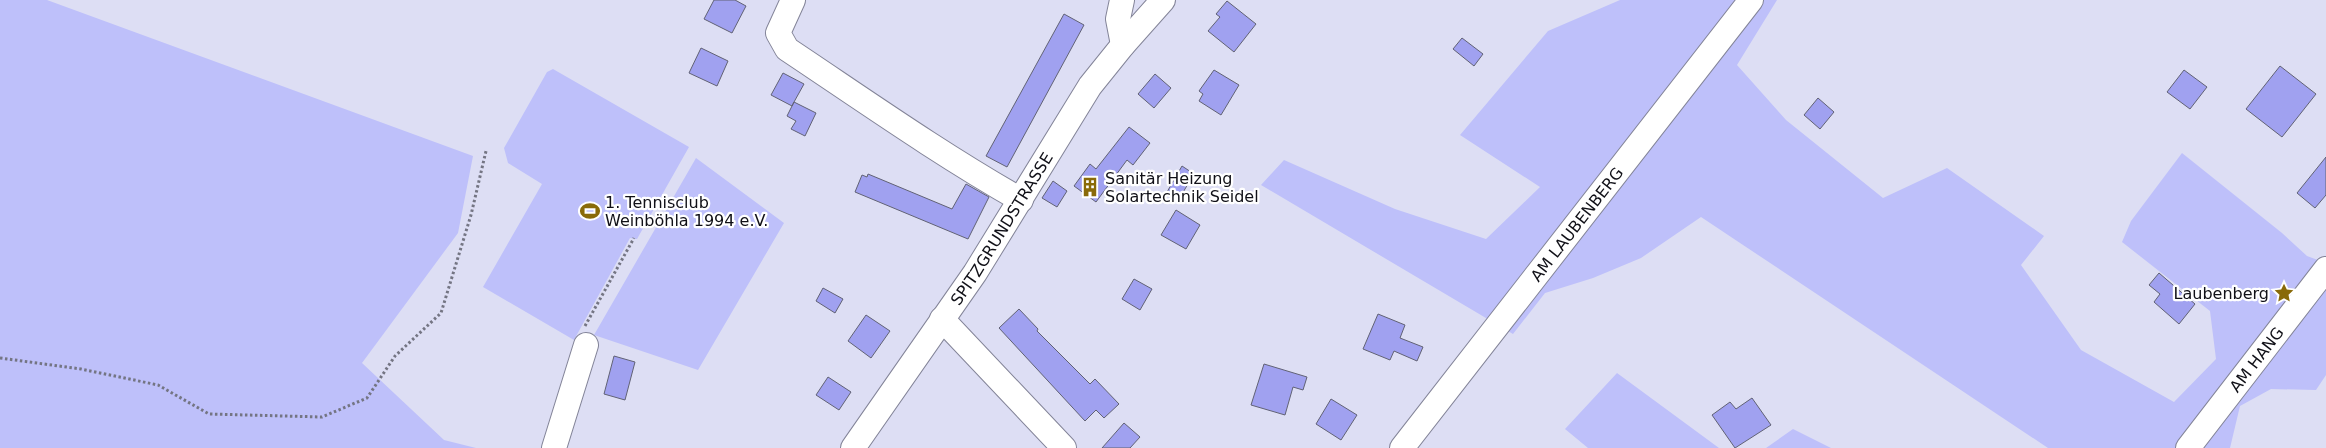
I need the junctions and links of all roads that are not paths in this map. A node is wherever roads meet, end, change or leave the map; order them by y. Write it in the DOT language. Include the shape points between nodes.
graph roads {
  1 [pos="793,0"];
  2 [pos="1122,0"];
  3 [pos="1163,0"];
  4 [pos="1751,0"];
  5 [pos="1123,44"];
  6 [pos="1021,200"];
  7 [pos="2326,269"];
  8 [pos="942,319"];
  9 [pos="586,345"];
  10 [pos="554,448"];
  11 [pos="853,448"];
  12 [pos="1064,448"];
  13 [pos="1402,448"];
  14 [pos="2188,448"];
  1 -- 6 [label="street" via="778,34 787,49 886,116"];
  2 -- 5 [label="street" via="1118,19"];
  3 -- 5 [label="street, SPITZGRUNDSTRASSE"];
  4 -- 13 [label="street, AM LAUBENBERG"];
  5 -- 6 [label="street, SPITZGRUNDSTRASSE" via="1090,86"];
  6 -- 8 [label="street, SPITZGRUNDSTRASSE"];
  7 -- 14 [label="street, AM HANG"];
  8 -- 11 [label="street, SPITZGRUNDSTRASSE"];
  8 -- 12 [label="street"];
  9 -- 10 [label="street"];
}
